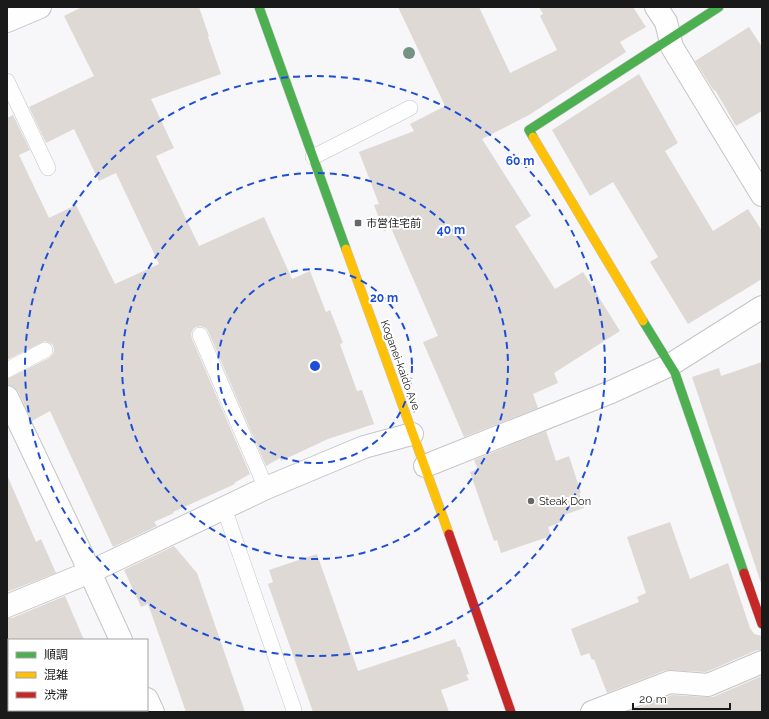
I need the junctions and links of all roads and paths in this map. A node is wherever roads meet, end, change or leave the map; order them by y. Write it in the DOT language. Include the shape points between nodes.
graph roads {
  1 [pos="40,7"];
  2 [pos="259,7"];
  3 [pos="656,7"];
  4 [pos="719,7"];
  5 [pos="7,21"];
  6 [pos="670,37"];
  7 [pos="7,81"];
  8 [pos="410,108"];
  9 [pos="313,157"];
  10 [pos="48,168"];
  11 [pos="762,195"];
  12 [pos="762,307"];
  13 [pos="200,335"];
  14 [pos="45,350"];
  15 [pos="670,365"];
  16 [pos="7,370"];
  17 [pos="7,397"];
  18 [pos="412,434"];
  19 [pos="425,466"];
  20 [pos="266,488"];
  21 [pos="224,508"];
  22 [pos="90,572"];
  23 [pos="7,606"];
  24 [pos="762,624"];
  25 [pos="121,639"];
  26 [pos="762,662"];
  27 [pos="148,701"];
  28 [pos="294,710"];
  29 [pos="153,712"];
  30 [pos="510,712"];
  31 [pos="592,712"];
  1 -- 5 [label="street"];
  2 -- 9 [label="street, Koganei-kaido Ave."];
  3 -- 6 [label="street" via="666,22"];
  4 -- 6 [label="street"];
  6 -- 11 [label="street" via="672,47"];
  6 -- 15 [label="street" via="529,130"];
  7 -- 10 [label="lane"];
  8 -- 9 [label="lane"];
  9 -- 18 [label="street, Koganei-kaido Ave."];
  12 -- 15 [label="street"];
  13 -- 20 [label="lane"];
  14 -- 16 [label="lane"];
  15 -- 19 [label="street" via="611,392"];
  15 -- 24 [label="street" via="675,373"];
  17 -- 22 [label="street"];
  18 -- 19 [label="street, Koganei-kaido Ave."];
  18 -- 20 [label="street" via="364,447"];
  19 -- 30 [label="street, Koganei-kaido Ave."];
  20 -- 21 [label="street"];
  21 -- 22 [label="street"];
  21 -- 28 [label="lane"];
  22 -- 23 [label="street"];
  22 -- 25 [label="street"];
  26 -- 31 [label="street" via="708,685 670,682"];
  27 -- 29 [label="street"];
}
